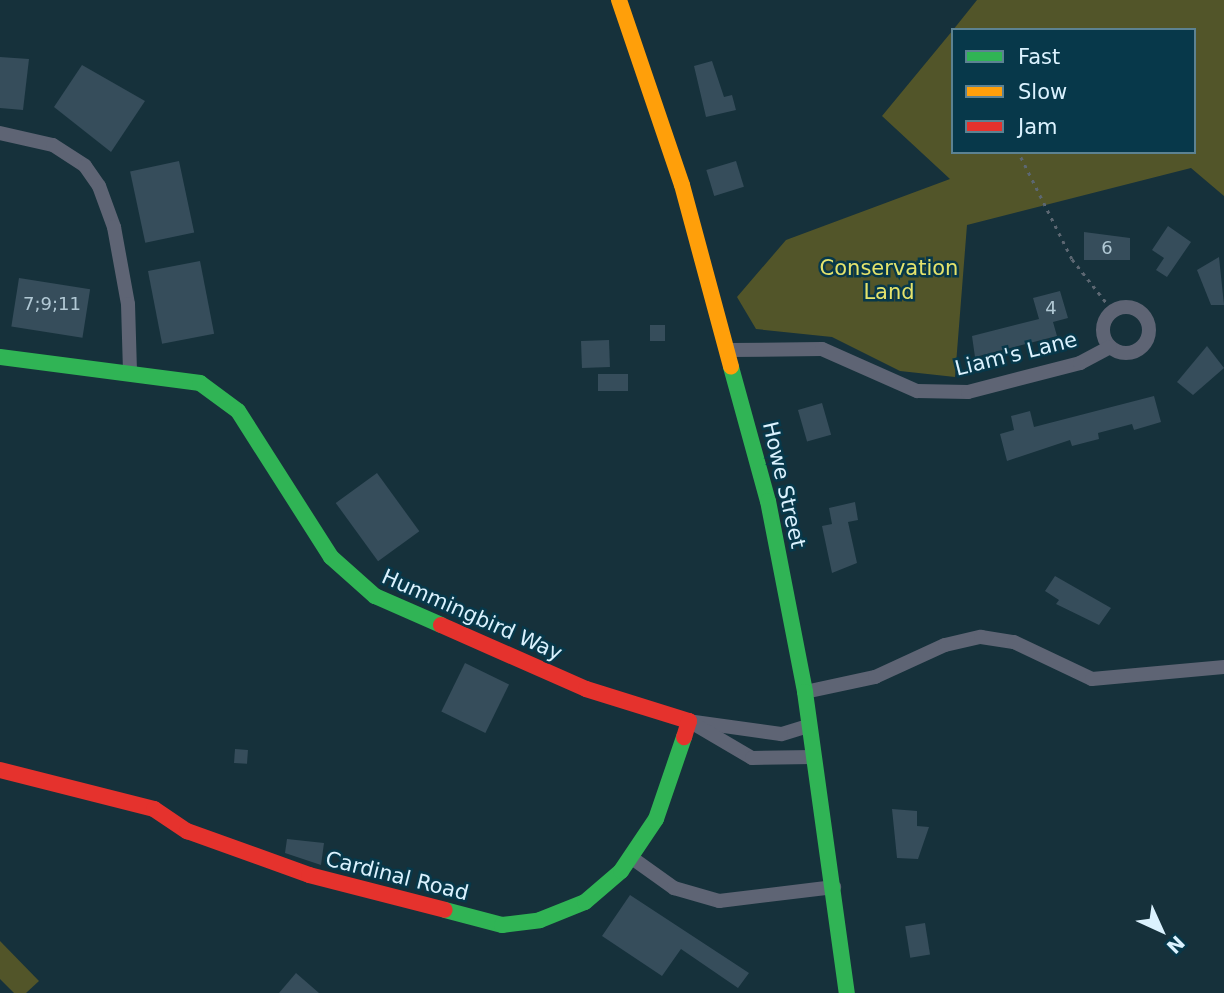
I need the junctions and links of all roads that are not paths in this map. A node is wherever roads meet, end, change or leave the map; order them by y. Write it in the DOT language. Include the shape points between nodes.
graph roads {
  1 [pos="619,0"];
  2 [pos="0,133"];
  3 [pos="1110,347"];
  4 [pos="729,351"];
  5 [pos="0,357"];
  6 [pos="130,371"];
  7 [pos="1224,667"];
  8 [pos="805,692"];
  9 [pos="689,721"];
  10 [pos="808,726"];
  11 [pos="813,757"];
  12 [pos="0,770"];
  13 [pos="632,858"];
  14 [pos="834,887"];
  15 [pos="847,993"];
  1 -- 4 [label="street, Howe Street"];
  2 -- 6 [label="street" via="53,145 85,166 99,186 114,227 128,304"];
  3 -- 3 [label="street, Liam's Lane" via="1104,325 1113,311 1136,309 1147,320 1149,335 1137,351"];
  3 -- 4 [label="street, Liam's Lane" via="1080,363 968,392 917,391 822,349"];
  4 -- 8 [label="street, Howe Street" via="768,501"];
  5 -- 6 [label="street, Hummingbird Way"];
  6 -- 9 [label="street, Hummingbird Way" via="193,380 238,411 331,556 375,596 586,689"];
  7 -- 8 [label="street" via="1092,679 1014,642 981,637 945,645 888,673"];
  8 -- 10 [label="street, Howe Street"];
  9 -- 10 [label="street, Hummingbird Way" via="780,733"];
  9 -- 11 [label="street, Hummingbird Way" via="752,758"];
  9 -- 13 [label="street, Cardinal Road" via="656,819"];
  10 -- 11 [label="street, Howe Street"];
  11 -- 14 [label="street, Howe Street"];
  12 -- 13 [label="street, Cardinal Road" via="154,809 187,831 309,875 502,925 540,920 585,902"];
  13 -- 14 [label="street" via="674,888 719,901"];
  14 -- 15 [label="street, Howe Street"];
}
